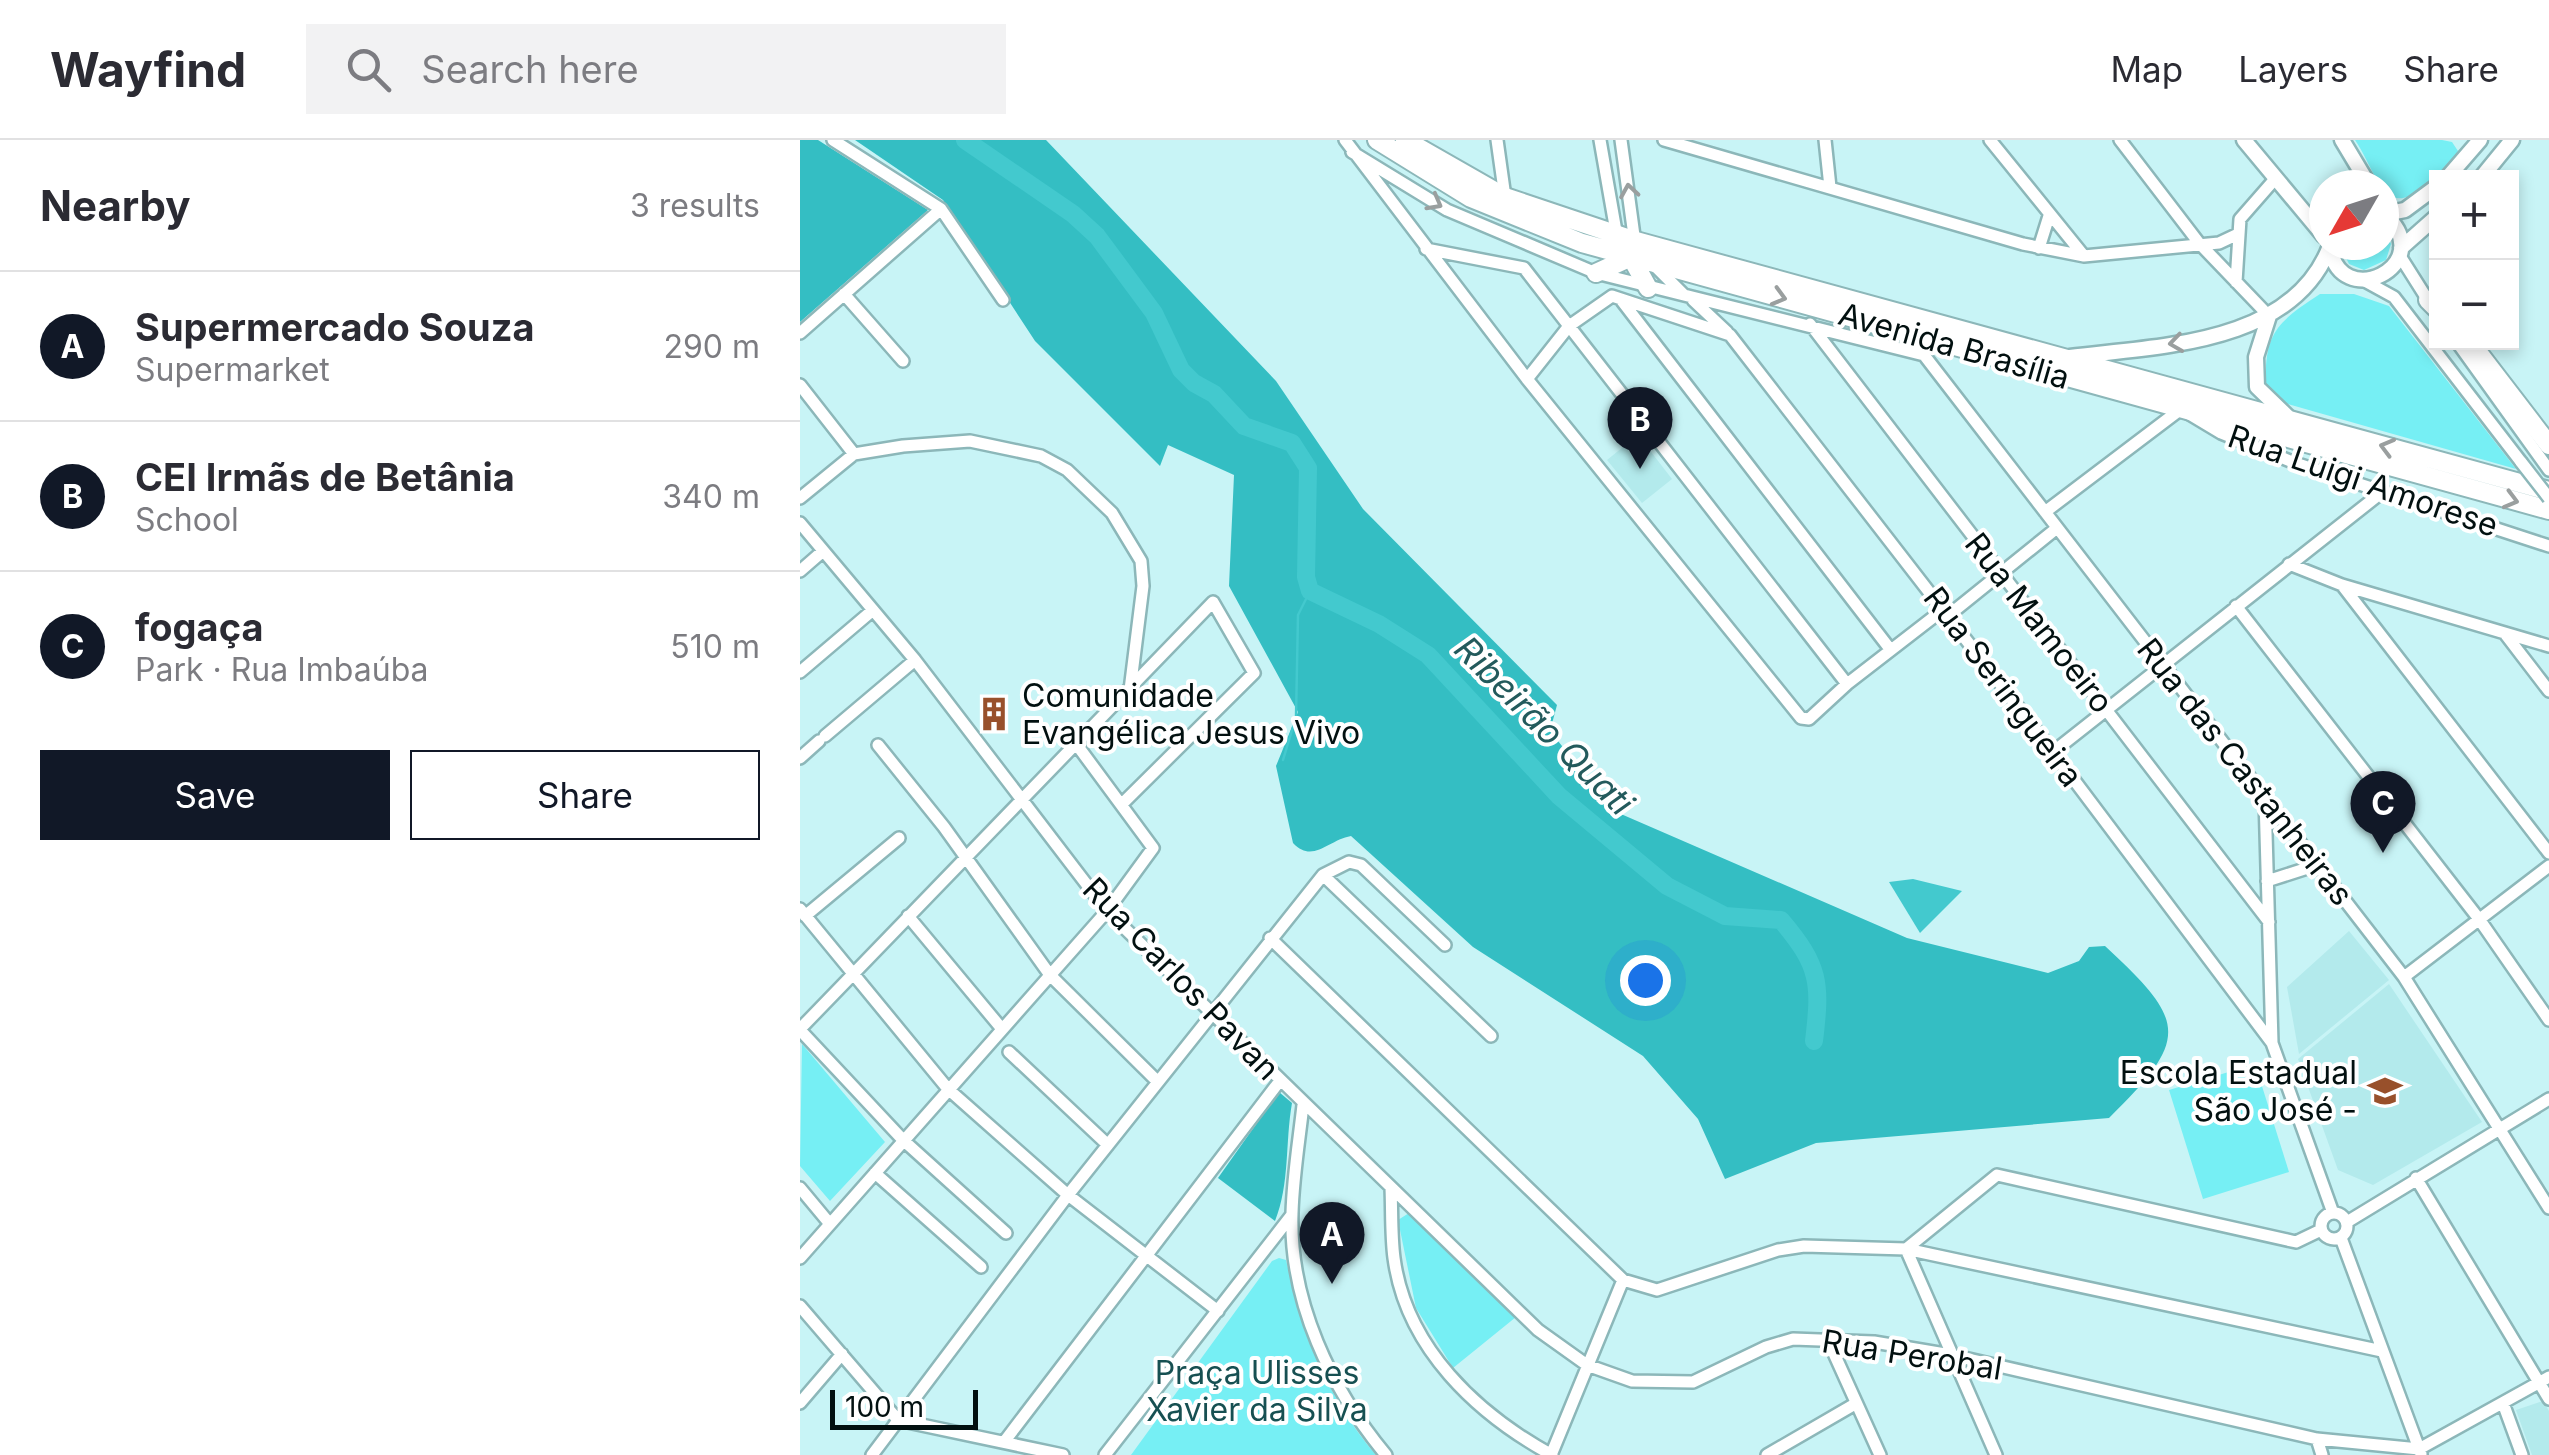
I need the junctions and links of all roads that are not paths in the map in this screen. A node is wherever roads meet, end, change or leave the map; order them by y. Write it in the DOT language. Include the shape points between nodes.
graph roads {
  1 [pos="833,140"];
  2 [pos="1345,140"];
  3 [pos="1377,140"];
  4 [pos="1405,140"];
  5 [pos="1497,140"];
  6 [pos="1600,140"];
  7 [pos="1621,140"];
  8 [pos="1664,140"];
  9 [pos="1721,140"];
  10 [pos="1825,140"];
  11 [pos="1990,140"];
  12 [pos="2120,140"];
  13 [pos="2244,140"];
  14 [pos="2342,140"];
  15 [pos="2480,140"];
  16 [pos="2512,140"];
  17 [pos="1352,152"];
  18 [pos="1724,157"];
  19 [pos="2360,170"];
  20 [pos="2454,170"];
  21 [pos="2488,170"];
  22 [pos="2275,180"];
  23 [pos="1830,187"];
  24 [pos="2429,192"];
  25 [pos="1504,196"];
  26 [pos="941,210"];
  27 [pos="2399,211"];
  28 [pos="2048,216"];
  29 [pos="2309,219"];
  30 [pos="2429,223"];
  31 [pos="2399,232"];
  32 [pos="1616,235"];
  33 [pos="2236,235"];
  34 [pos="2199,243"];
  35 [pos="1425,248"];
  36 [pos="2039,248"];
  37 [pos="1634,249"];
  38 [pos="2400,252"];
  39 [pos="2084,256"];
  40 [pos="2323,260"];
  41 [pos="2334,260"];
  42 [pos="1651,262"];
  43 [pos="1596,273"];
  44 [pos="2358,279"];
  45 [pos="2312,281"];
  46 [pos="2236,282"];
  47 [pos="1648,288"];
  48 [pos="844,294"];
  49 [pos="1690,298"];
  50 [pos="2429,299"];
  51 [pos="1002,300"];
  52 [pos="1622,301"];
  53 [pos="2269,316"];
  54 [pos="1810,324"];
  55 [pos="1569,326"];
  56 [pos="800,332"];
  57 [pos="1730,335"];
  58 [pos="2464,350"];
  59 [pos="2475,350"];
  60 [pos="1918,352"];
  61 [pos="2063,358"];
  62 [pos="903,361"];
  63 [pos="1527,379"];
  64 [pos="800,385"];
  65 [pos="2181,409"];
  66 [pos="2305,426"];
  67 [pos="854,454"];
  68 [pos="2547,459"];
  69 [pos="2381,493"];
  70 [pos="2549,495"];
  71 [pos="800,498"];
  72 [pos="2549,510"];
  73 [pos="2045,512"];
  74 [pos="800,522"];
  75 [pos="2057,528"];
  76 [pos="2549,546"];
  77 [pos="823,551"];
  78 [pos="2289,564"];
  79 [pos="800,571"];
  80 [pos="2000,574"];
  81 [pos="2342,585"];
  82 [pos="2236,606"];
  83 [pos="874,610"];
  84 [pos="1946,612"];
  85 [pos="2505,633"];
  86 [pos="2549,646"];
  87 [pos="1890,649"];
  88 [pos="914,660"];
  89 [pos="2163,666"];
  90 [pos="800,672"];
  91 [pos="1846,684"];
  92 [pos="1130,690"];
  93 [pos="2549,691"];
  94 [pos="2106,710"];
  95 [pos="878,745"];
  96 [pos="1076,745"];
  97 [pos="2054,752"];
  98 [pos="800,758"];
  99 [pos="1022,798"];
  100 [pos="2265,798"];
  101 [pos="1122,804"];
  102 [pos="899,838"];
  103 [pos="2549,852"];
  104 [pos="963,858"];
  105 [pos="2317,865"];
  106 [pos="2549,866"];
  107 [pos="1327,872"];
  108 [pos="2267,881"];
  109 [pos="1106,910"];
  110 [pos="803,912"];
  111 [pos="908,916"];
  112 [pos="2479,919"];
  113 [pos="2269,922"];
  114 [pos="1270,938"];
  115 [pos="1445,945"];
  116 [pos="852,974"];
  117 [pos="1050,975"];
  118 [pos="2404,977"];
  119 [pos="1211,1014"];
  120 [pos="2549,1020"];
  121 [pos="1002,1028"];
  122 [pos="800,1030"];
  123 [pos="1492,1036"];
  124 [pos="2272,1044"];
  125 [pos="1009,1052"];
  126 [pos="1158,1082"];
  127 [pos="1279,1082"];
  128 [pos="948,1088"];
  129 [pos="2549,1099"];
  130 [pos="1303,1105"];
  131 [pos="2501,1128"];
  132 [pos="902,1140"];
  133 [pos="1108,1145"];
  134 [pos="875,1173"];
  135 [pos="2416,1178"];
  136 [pos="800,1188"];
  137 [pos="1391,1188"];
  138 [pos="1068,1195"];
  139 [pos="2549,1208"];
  140 [pos="2332,1213"];
  141 [pos="1291,1216"];
  142 [pos="2347,1222"];
  143 [pos="830,1224"];
  144 [pos="2322,1230"];
  145 [pos="1006,1234"];
  146 [pos="2340,1238"];
  147 [pos="1906,1248"];
  148 [pos="1148,1256"];
  149 [pos="800,1258"];
  150 [pos="981,1267"];
  151 [pos="1623,1280"];
  152 [pos="800,1306"];
  153 [pos="1218,1310"];
  154 [pos="1827,1338"];
  155 [pos="2382,1351"];
  156 [pos="842,1354"];
  157 [pos="1951,1355"];
  158 [pos="1587,1365"];
  159 [pos="2544,1380"];
  160 [pos="2549,1399"];
  161 [pos="800,1403"];
  162 [pos="2504,1403"];
  163 [pos="1855,1404"];
  164 [pos="898,1420"];
  165 [pos="2318,1440"];
  166 [pos="1004,1442"];
  167 [pos="2420,1452"];
  168 [pos="872,1455"];
  169 [pos="1063,1455"];
  170 [pos="1105,1455"];
  171 [pos="1386,1455"];
  172 [pos="1551,1455"];
  173 [pos="1766,1455"];
  174 [pos="1880,1455"];
  175 [pos="1996,1455"];
  176 [pos="2322,1455"];
  177 [pos="2522,1455"];
  1 -- 26 [label="street"];
  2 -- 17 [label="street"];
  3 -- 37 [label="highway, Avenida Brasília" via="1506,214"];
  4 -- 25 [label="highway, Avenida Brasília"];
  5 -- 25 [label="street"];
  6 -- 32 [label="street"];
  37 -- 7 [label="street, one-way"];
  8 -- 18 [label="street"];
  9 -- 18 [label="street"];
  10 -- 23 [label="street"];
  11 -- 28 [label="street"];
  12 -- 34 [label="street"];
  13 -- 22 [label="main road"];
  14 -- 19 [label="main road"];
  15 -- 20 [label="main road"];
  16 -- 21 [label="main road"];
  17 -- 35 [label="street"];
  17 -- 43 [label="street, Avenida Brasília, one-way" via="1448,210"];
  18 -- 23 [label="street"];
  22 -- 29 [label="main road"];
  22 -- 33 [label="street" via="2254,198"];
  23 -- 36 [label="street"];
  24 -- 27 [label="main road"];
  25 -- 32 [label="highway, Avenida Brasília"];
  26 -- 48 [label="street"];
  26 -- 51 [label="street"];
  28 -- 36 [label="street"];
  28 -- 39 [label="street"];
  30 -- 38 [label="main road"];
  31 -- 38 [label="main road"];
  32 -- 37 [label="highway, Avenida Brasília"];
  33 -- 34 [label="street"];
  33 -- 46 [label="street"];
  34 -- 39 [label="street"];
  34 -- 46 [label="street"];
  35 -- 55 [label="street" via="1524,268"];
  35 -- 63 [label="street"];
  36 -- 39 [label="street"];
  37 -- 42 [label="highway, Avenida Brasília"];
  37 -- 43 [label="highway"];
  37 -- 47 [label="highway"];
  37 -- 61 [label="highway, Avenida Brasília"];
  38 -- 44 [label="main road" via="2386,274"];
  38 -- 50 [label="street"];
  40 -- 45 [label="main road"];
  41 -- 44 [label="main road"];
  42 -- 49 [label="street, Rua Seringueira"];
  42 -- 65 [label="highway, Avenida Brasília, one-way"];
  43 -- 47 [label="street, Avenida Brasília"];
  44 -- 45 [label="main road"];
  44 -- 70 [label="street, bridge" via="2394,296"];
  45 -- 53 [label="main road"];
  46 -- 53 [label="street"];
  47 -- 49 [label="street, Avenida Brasília"];
  48 -- 56 [label="street"];
  48 -- 62 [label="street"];
  49 -- 54 [label="street, Avenida Brasília"];
  49 -- 57 [label="street, Rua Seringueira"];
  52 -- 55 [label="street" via="1612,296"];
  52 -- 57 [label="street"];
  52 -- 87 [label="street"];
  53 -- 61 [label="main road, one-way" via="2197,340"];
  53 -- 66 [label="main road" via="2256,356 2257,386 2280,412"];
  54 -- 60 [label="street, Avenida Brasília"];
  54 -- 80 [label="street, Rua Mamoeiro"];
  55 -- 63 [label="street"];
  55 -- 91 [label="street"];
  57 -- 84 [label="street, Rua Seringueira"];
  58 -- 68 [label="street"];
  59 -- 68 [label="highway"];
  60 -- 73 [label="street, Rua das Castanheiras"];
  61 -- 66 [label="highway, Avenida Brasília"];
  63 -- 91 [label="street" via="1801,718 1809,719"];
  64 -- 67 [label="street"];
  65 -- 69 [label="street, Rua Luigi Amorese" via="2221,434"];
  65 -- 72 [label="highway, Avenida Brasília, one-way"];
  65 -- 73 [label="street"];
  70 -- 66 [label="highway, Avenida Brasília, one-way"];
  67 -- 71 [label="street"];
  67 -- 92 [label="street" via="970,441 1041,456 1067,470 1112,513 1141,561"];
  69 -- 76 [label="street, Rua Luigi Amorese"];
  69 -- 78 [label="street"];
  73 -- 75 [label="street, Rua das Castanheiras"];
  74 -- 77 [label="street, Rua Carlos Pavan"];
  75 -- 80 [label="street"];
  75 -- 89 [label="street, Rua das Castanheiras"];
  77 -- 79 [label="street"];
  77 -- 83 [label="street, Rua Carlos Pavan"];
  78 -- 81 [label="street"];
  78 -- 82 [label="street"];
  80 -- 84 [label="street"];
  80 -- 94 [label="street, Rua Mamoeiro"];
  81 -- 85 [label="street"];
  81 -- 103 [label="street"];
  82 -- 89 [label="street"];
  82 -- 112 [label="street"];
  83 -- 88 [label="street, Rua Carlos Pavan"];
  83 -- 90 [label="street"];
  84 -- 87 [label="street"];
  84 -- 97 [label="street, Rua Seringueira"];
  85 -- 86 [label="street"];
  85 -- 93 [label="street"];
  87 -- 91 [label="street"];
  88 -- 98 [label="street"];
  88 -- 99 [label="street, Rua Carlos Pavan"];
  89 -- 94 [label="street"];
  89 -- 100 [label="street, Rua das Castanheiras"];
  92 -- 96 [label="street"];
  92 -- 101 [label="street" via="1213,602 1254,672"];
  94 -- 97 [label="street"];
  94 -- 113 [label="street, Rua Mamoeiro"];
  95 -- 104 [label="street"];
  96 -- 99 [label="street"];
  96 -- 101 [label="street"];
  97 -- 124 [label="street, Rua Seringueira"];
  99 -- 104 [label="street"];
  99 -- 109 [label="street, Rua Carlos Pavan"];
  100 -- 105 [label="street, Rua das Castanheiras"];
  100 -- 108 [label="street"];
  101 -- 109 [label="street" via="1153,848"];
  102 -- 110 [label="street"];
  104 -- 111 [label="street"];
  104 -- 117 [label="street"];
  105 -- 108 [label="street"];
  105 -- 118 [label="street, Rua das Castanheiras"];
  106 -- 112 [label="street"];
  107 -- 114 [label="street"];
  107 -- 115 [label="street" via="1350,862 1361,865"];
  107 -- 123 [label="street"];
  108 -- 113 [label="street"];
  109 -- 117 [label="street"];
  109 -- 119 [label="street, Rua Carlos Pavan"];
  110 -- 116 [label="street"];
  111 -- 116 [label="street"];
  111 -- 121 [label="street"];
  112 -- 118 [label="street"];
  112 -- 120 [label="street"];
  113 -- 124 [label="street"];
  114 -- 119 [label="street"];
  114 -- 151 [label="street"];
  116 -- 122 [label="street"];
  116 -- 128 [label="street"];
  117 -- 121 [label="street"];
  117 -- 126 [label="street"];
  118 -- 131 [label="street, Rua das Castanheiras"];
  119 -- 126 [label="street"];
  119 -- 127 [label="street, Rua Carlos Pavan"];
  121 -- 128 [label="street"];
  122 -- 132 [label="street"];
  124 -- 140 [label="street"];
  125 -- 133 [label="street"];
  126 -- 133 [label="street"];
  127 -- 130 [label="street, Rua Carlos Pavan"];
  127 -- 148 [label="street"];
  128 -- 132 [label="street"];
  128 -- 138 [label="street"];
  129 -- 131 [label="street"];
  130 -- 137 [label="street, Rua Perobal"];
  130 -- 141 [label="street"];
  131 -- 135 [label="street"];
  131 -- 139 [label="street, Rua das Castanheiras"];
  132 -- 134 [label="street"];
  132 -- 145 [label="street"];
  133 -- 138 [label="street"];
  134 -- 143 [label="street"];
  134 -- 150 [label="street"];
  135 -- 142 [label="street"];
  135 -- 159 [label="street"];
  136 -- 143 [label="street"];
  137 -- 158 [label="street, Rua Perobal" via="1538,1330"];
  137 -- 172 [label="street" via="1394,1259 1406,1306 1449,1378 1500,1426"];
  138 -- 148 [label="street"];
  138 -- 164 [label="street"];
  140 -- 142 [label="street"];
  140 -- 144 [label="street"];
  141 -- 153 [label="street"];
  141 -- 171 [label="street" via="1305,1310 1328,1370"];
  142 -- 146 [label="street"];
  143 -- 149 [label="street"];
  144 -- 146 [label="street"];
  144 -- 147 [label="street" via="2296,1242 1998,1176"];
  146 -- 155 [label="street"];
  147 -- 151 [label="street" via="1778,1250 1657,1290"];
  147 -- 155 [label="street"];
  147 -- 157 [label="street"];
  148 -- 153 [label="street"];
  148 -- 166 [label="street"];
  151 -- 158 [label="street"];
  152 -- 156 [label="street"];
  153 -- 170 [label="street"];
  154 -- 157 [label="street, Rua Perobal"];
  154 -- 158 [label="street, Rua Perobal" via="1766,1346 1693,1382 1632,1381"];
  154 -- 163 [label="street"];
  155 -- 167 [label="street"];
  156 -- 161 [label="street"];
  156 -- 164 [label="street"];
  157 -- 165 [label="street, Rua Perobal"];
  157 -- 175 [label="street"];
  158 -- 172 [label="street"];
  159 -- 160 [label="street"];
  159 -- 162 [label="street"];
  162 -- 167 [label="street"];
  162 -- 177 [label="street"];
  163 -- 173 [label="street"];
  163 -- 174 [label="street"];
  164 -- 166 [label="street"];
  164 -- 168 [label="street"];
  165 -- 167 [label="street, Rua Perobal"];
  165 -- 176 [label="street"];
  166 -- 169 [label="street"];
}
